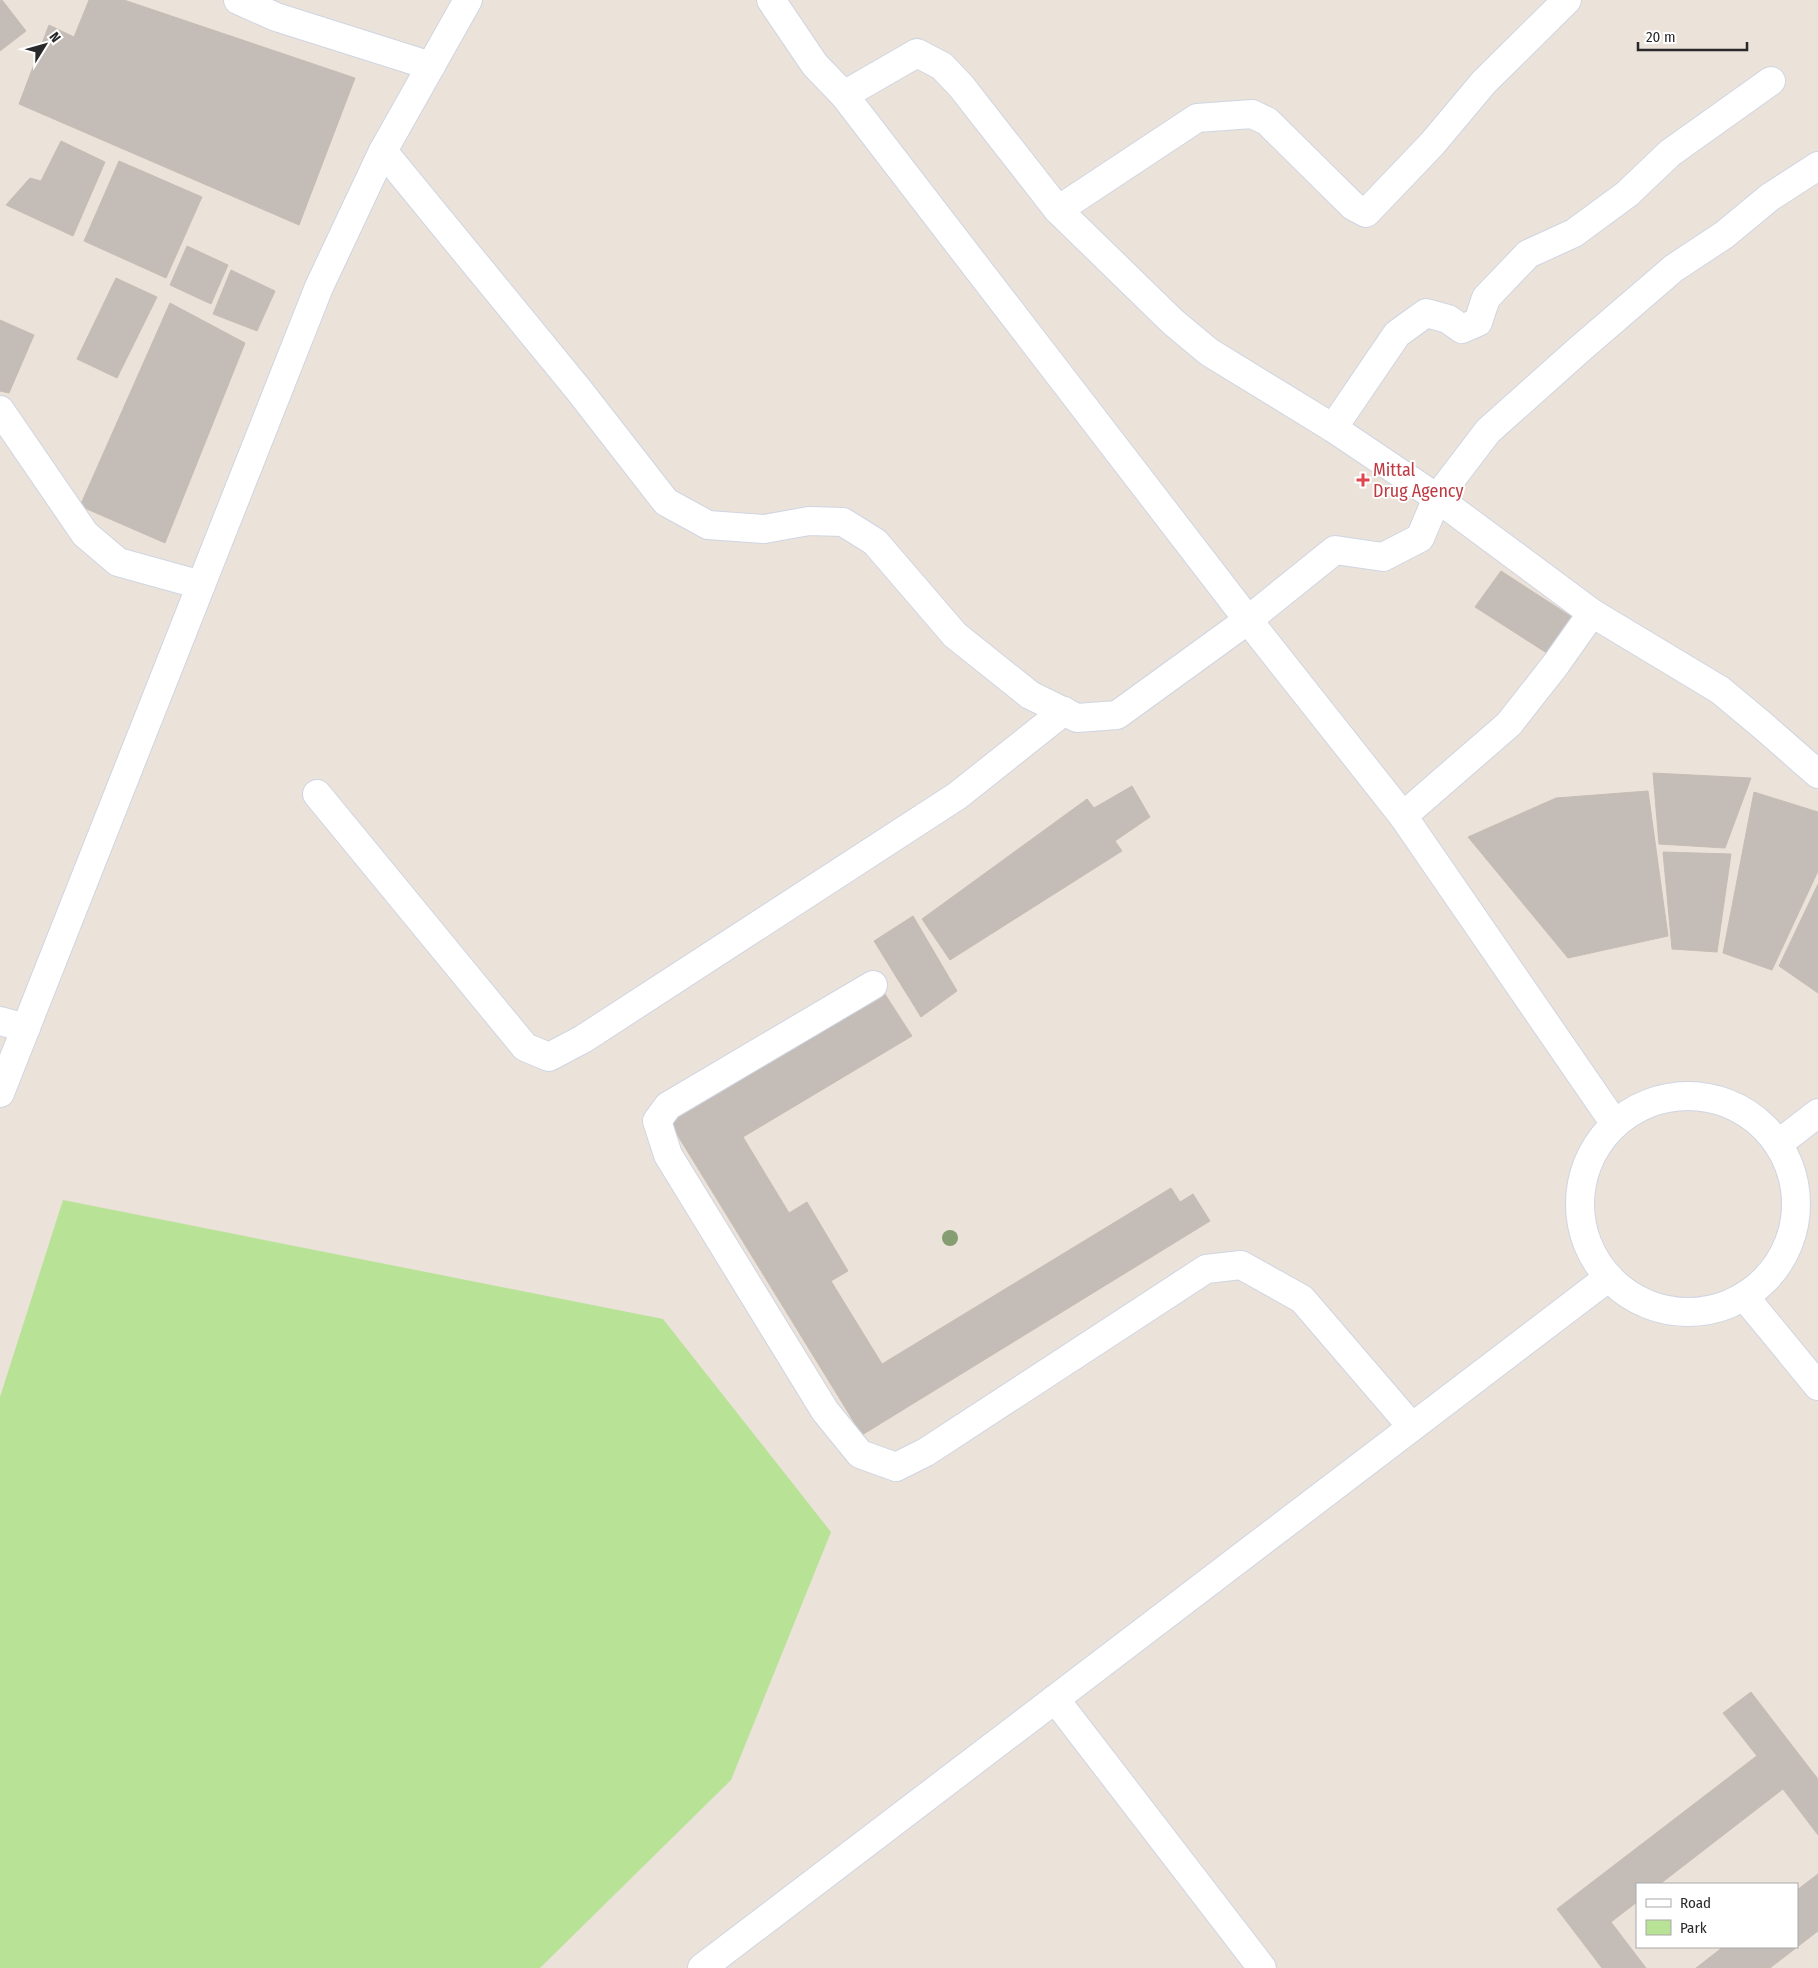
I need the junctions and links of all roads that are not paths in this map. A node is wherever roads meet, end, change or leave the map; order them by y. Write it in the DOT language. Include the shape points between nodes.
graph roads {
  1 [pos="238,0"];
  2 [pos="468,0"];
  3 [pos="771,0"];
  4 [pos="1566,0"];
  5 [pos="431,66"];
  6 [pos="1771,81"];
  7 [pos="844,95"];
  8 [pos="383,151"];
  9 [pos="1818,166"];
  10 [pos="1058,210"];
  11 [pos="0,410"];
  12 [pos="1332,428"];
  13 [pos="1437,498"];
  14 [pos="201,585"];
  15 [pos="1592,613"];
  16 [pos="1248,620"];
  17 [pos="1064,711"];
  18 [pos="1818,774"];
  19 [pos="317,794"];
  20 [pos="1403,816"];
  21 [pos="873,985"];
  22 [pos="0,1021"];
  23 [pos="26,1028"];
  24 [pos="0,1093"];
  25 [pos="1818,1113"];
  26 [pos="1615,1124"];
  27 [pos="1778,1144"];
  28 [pos="1609,1277"];
  29 [pos="1744,1296"];
  30 [pos="1818,1386"];
  31 [pos="1412,1427"];
  32 [pos="1054,1700"];
  33 [pos="702,1968"];
  34 [pos="1262,1968"];
  1 -- 5 [label="street" via="276,17"];
  2 -- 5 [label="street"];
  3 -- 7 [label="street" via="815,65"];
  4 -- 10 [label="street" via="1484,82 1432,144 1366,213 1353,206 1267,121 1252,114 1197,118"];
  5 -- 8 [label="street"];
  6 -- 12 [label="street" via="1670,154 1627,194 1574,233 1528,254 1486,298 1478,322 1462,329 1448,319 1426,313 1398,334"];
  7 -- 10 [label="street" via="917,53 942,66"];
  7 -- 16 [label="street"];
  8 -- 14 [label="street" via="319,287"];
  8 -- 17 [label="street" via="666,502 708,525 764,529 809,521 843,522 875,542 955,635 1030,695"];
  9 -- 13 [label="street" via="1674,268 1581,348 1488,430"];
  10 -- 12 [label="street" via="1173,322 1209,352"];
  11 -- 14 [label="street" via="85,534 118,562"];
  12 -- 13 [label="street"];
  13 -- 15 [label="street"];
  13 -- 16 [label="street" via="1420,538 1383,556 1335,550"];
  14 -- 23 [label="street"];
  15 -- 18 [label="street" via="1720,690"];
  15 -- 20 [label="street" via="1510,724"];
  16 -- 17 [label="street" via="1117,715 1077,718"];
  16 -- 20 [label="street"];
  17 -- 19 [label="street" via="957,796 583,1039 549,1057 525,1047"];
  20 -- 26 [label="street"];
  21 -- 31 [label="street" via="668,1106 657,1121 668,1155 825,1411 860,1454 896,1467 926,1452 1206,1269 1241,1265 1302,1299"];
  22 -- 23 [label="street"];
  23 -- 24 [label="street"];
  25 -- 27 [label="street"];
  26 -- 27 [label="street" via="1633,1110 1654,1101 1677,1096 1701,1097 1723,1102 1744,1112 1763,1126"];
  26 -- 28 [label="street" via="1599,1142 1588,1163 1581,1187 1580,1211 1594,1258"];
  27 -- 29 [label="street" via="1789,1166 1794,1190 1795,1215 1790,1239 1779,1262"];
  28 -- 29 [label="street" via="1650,1305 1673,1311 1698,1312 1722,1307"];
  28 -- 31 [label="street"];
  29 -- 30 [label="street"];
  31 -- 32 [label="street"];
  32 -- 33 [label="street"];
  32 -- 34 [label="street"];
}
